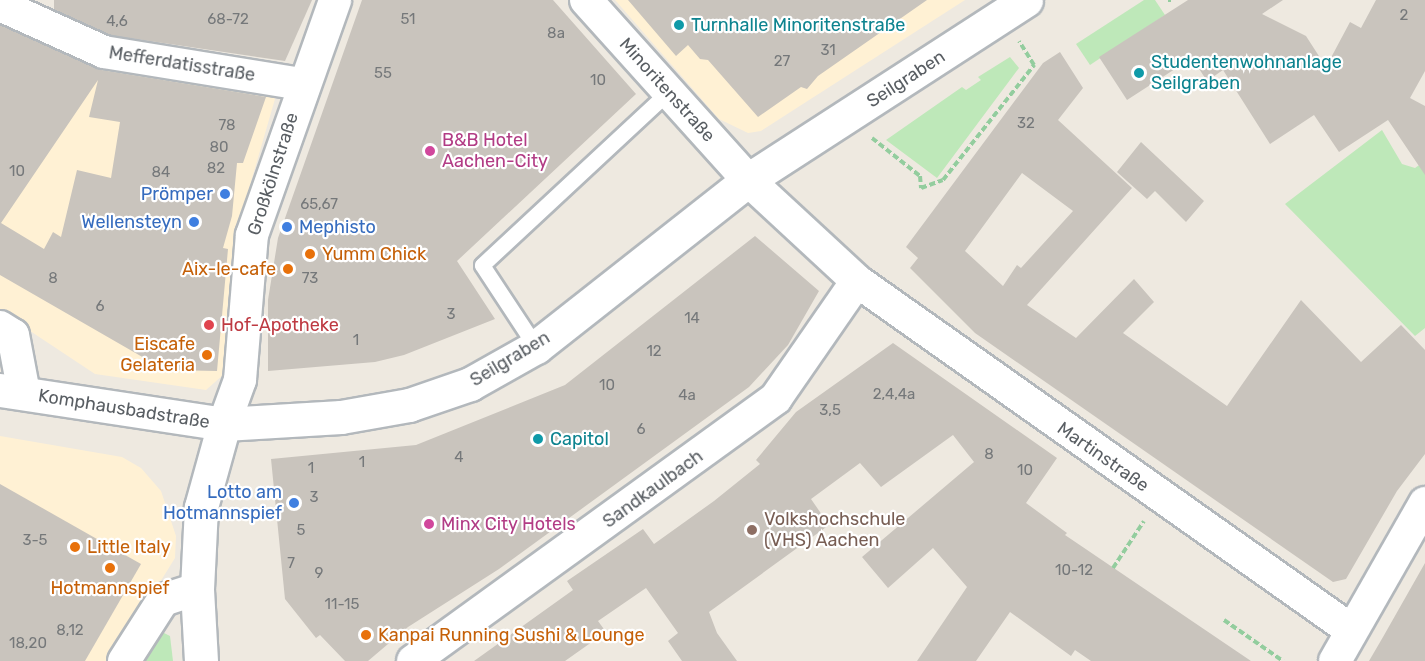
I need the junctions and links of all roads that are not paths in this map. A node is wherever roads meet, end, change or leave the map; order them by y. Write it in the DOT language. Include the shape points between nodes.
graph roads {
  1 [pos="335,0"];
  2 [pos="586,0"];
  3 [pos="0,5"];
  4 [pos="1014,8"];
  5 [pos="32,9"];
  6 [pos="302,84"];
  7 [pos="668,92"];
  8 [pos="748,180"];
  9 [pos="857,282"];
  10 [pos="0,327"];
  11 [pos="536,347"];
  12 [pos="12,392"];
  13 [pos="224,424"];
  14 [pos="1425,503"];
  15 [pos="197,589"];
  16 [pos="1351,630"];
  17 [pos="124,661"];
  18 [pos="201,661"];
  19 [pos="413,661"];
  20 [pos="1335,661"];
  1 -- 6 [label="street, Großkölnstraße"];
  2 -- 7 [label="street, Minoritenstraße"];
  3 -- 5 [label="street, Mefferdatisstraße"];
  4 -- 8 [label="street, Seilgraben"];
  5 -- 6 [label="street, Mefferdatisstraße" via="104,52"];
  6 -- 13 [label="street, Großkölnstraße" via="252,236 240,380"];
  7 -- 8 [label="street, Minoritenstraße"];
  7 -- 11 [label="lane" via="482,265"];
  8 -- 9 [label="street"];
  8 -- 11 [label="street, Seilgraben"];
  9 -- 16 [label="street, Martinstraße"];
  9 -- 19 [label="street, Sandkaulbach" via="776,398"];
  10 -- 12 [label="street, Komphausbadstraße" via="13,335"];
  11 -- 13 [label="street, Seilgraben" via="470,384 409,405 340,417"];
  12 -- 13 [label="street, Komphausbadstraße"];
  13 -- 15 [label="street" via="201,507"];
  14 -- 16 [label="street"];
  15 -- 17 [label="street" via="163,600"];
  15 -- 18 [label="street"];
  16 -- 20 [label="street"];
}
